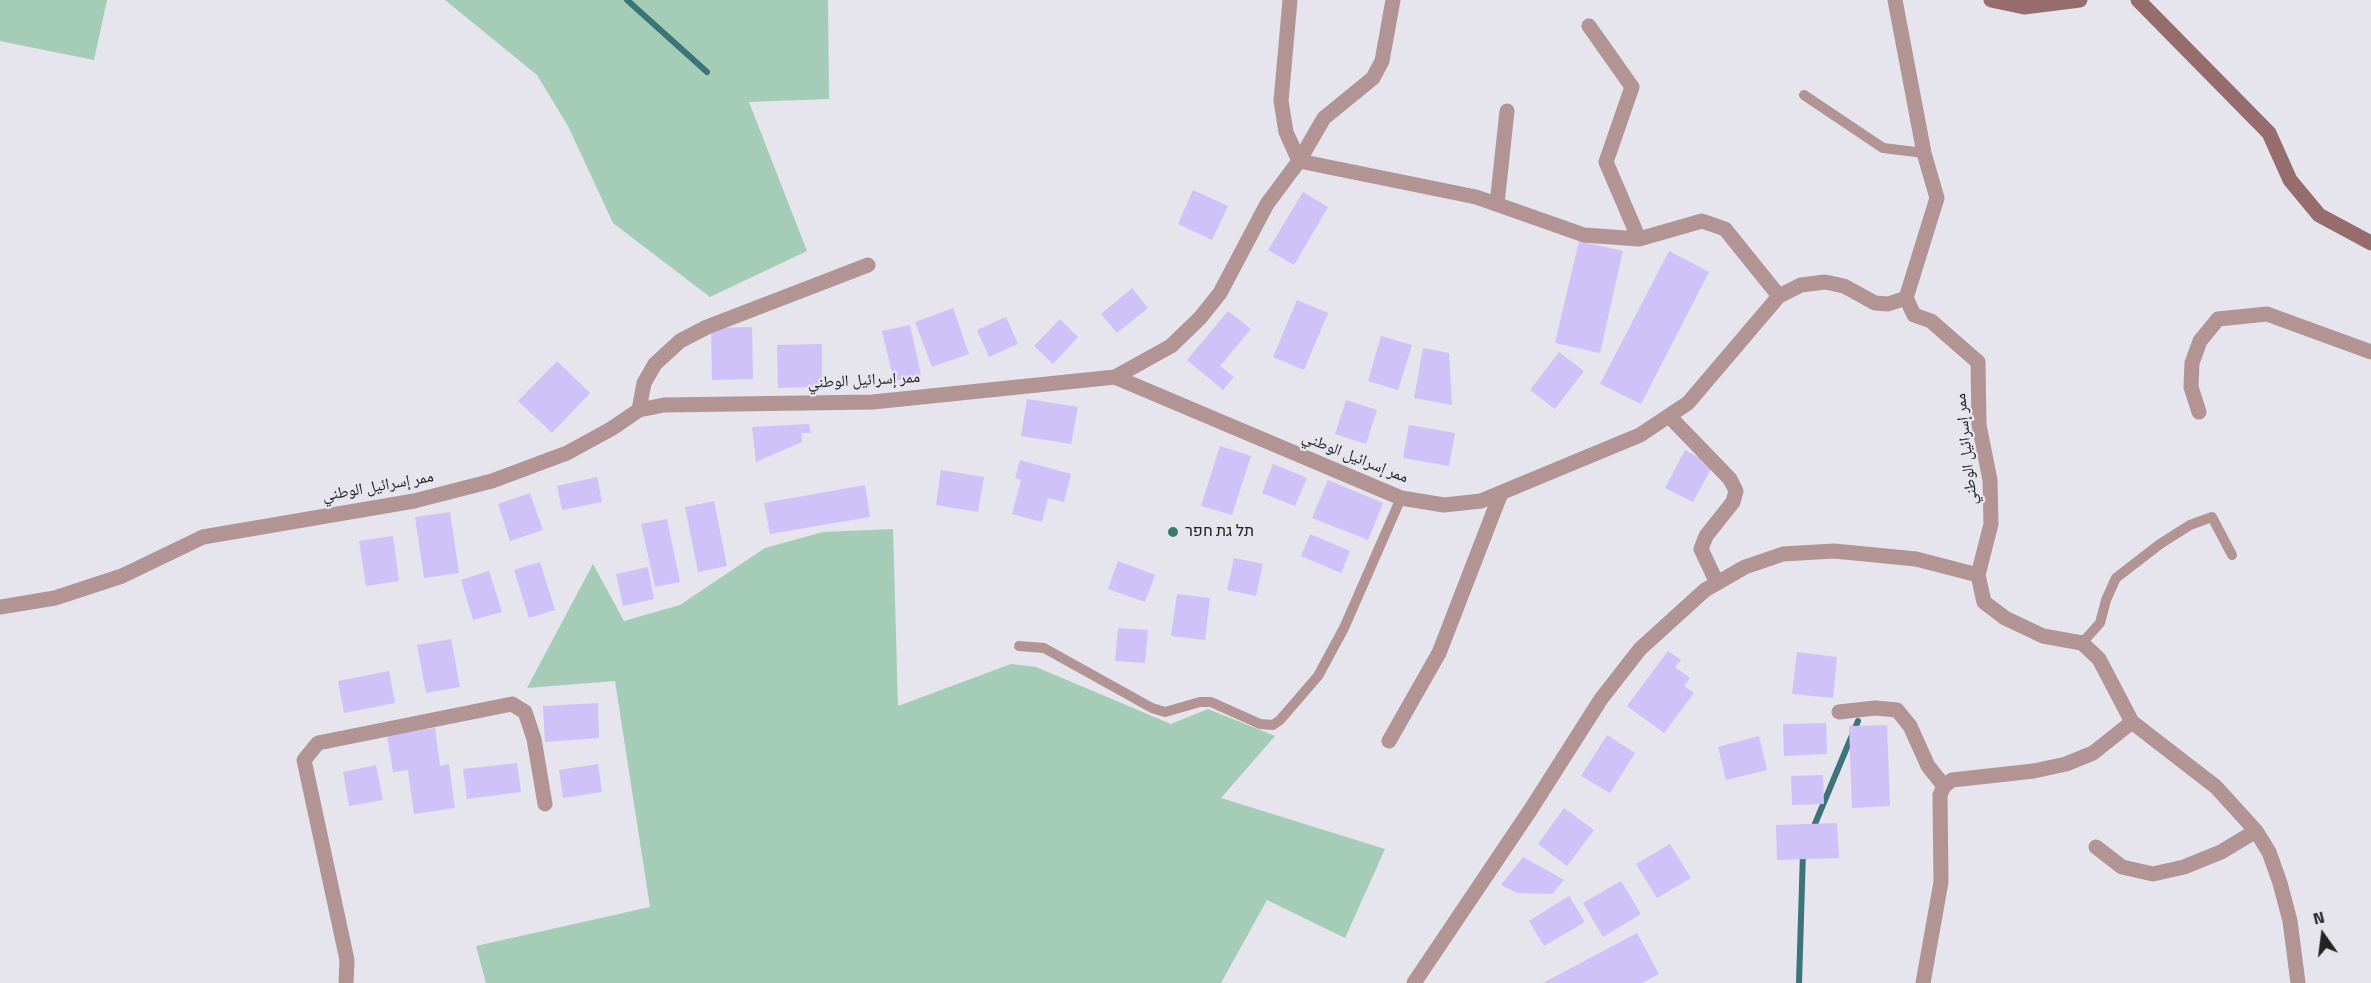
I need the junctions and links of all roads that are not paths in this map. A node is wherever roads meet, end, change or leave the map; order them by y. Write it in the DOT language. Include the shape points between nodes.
graph roads {
  1 [pos="1290,0"];
  2 [pos="1393,0"];
  3 [pos="1895,0"];
  4 [pos="1991,0"];
  5 [pos="2080,0"];
  6 [pos="2138,0"];
  7 [pos="1589,26"];
  8 [pos="1804,95"];
  9 [pos="1507,111"];
  10 [pos="1924,153"];
  11 [pos="1299,161"];
  12 [pos="1497,204"];
  13 [pos="1639,239"];
  14 [pos="2371,243"];
  15 [pos="868,265"];
  16 [pos="1779,296"];
  17 [pos="1906,298"];
  18 [pos="2371,351"];
  19 [pos="1115,377"];
  20 [pos="639,410"];
  21 [pos="2199,412"];
  22 [pos="1669,416"];
  23 [pos="1501,493"];
  24 [pos="1401,498"];
  25 [pos="2232,555"];
  26 [pos="1977,575"];
  27 [pos="1717,583"];
  28 [pos="0,607"];
  29 [pos="2082,643"];
  30 [pos="1019,646"];
  31 [pos="1839,712"];
  32 [pos="2132,722"];
  33 [pos="1389,741"];
  34 [pos="1944,786"];
  35 [pos="545,804"];
  36 [pos="2256,831"];
  37 [pos="2096,847"];
  38 [pos="346,983"];
  39 [pos="1414,983"];
  40 [pos="1923,983"];
  41 [pos="2298,983"];
  1 -- 11 [label="street" via="1281,101 1286,132"];
  2 -- 11 [label="street" via="1382,61 1373,78 1324,118"];
  3 -- 10 [label="street"];
  4 -- 5 [label="street" via="2024,7"];
  6 -- 14 [label="street" via="2269,133 2290,180 2319,215"];
  7 -- 13 [label="street" via="1632,87 1606,162"];
  8 -- 10 [label="lane" via="1882,148"];
  9 -- 12 [label="street"];
  10 -- 17 [label="street" via="1937,198"];
  11 -- 12 [label="street"];
  11 -- 19 [label="street" via="1266,204 1220,293 1200,318 1171,346"];
  12 -- 13 [label="street" via="1584,235"];
  13 -- 16 [label="street" via="1702,221 1725,229"];
  15 -- 20 [label="street" via="680,341 655,364 644,383"];
  16 -- 17 [label="street, ممر إسرائيل الوطني" via="1801,285 1825,282 1844,285 1875,303 1888,304"];
  16 -- 22 [label="street, ممر إسرائيل الوطني" via="1688,403"];
  17 -- 26 [label="street, ممر إسرائيل الوطني" via="1914,315 1932,321 1978,362 1979,425 1990,480 1991,524"];
  18 -- 21 [label="street" via="2267,314 2218,319 2200,341 2192,363 2191,387"];
  19 -- 20 [label="street, ممر إسرائيل الوطني" via="873,402 664,405"];
  19 -- 24 [label="street, ممر إسرائيل الوطني"];
  20 -- 28 [label="street, ممر إسرائيل الوطني" via="567,453 492,481 414,501 203,537 122,576 55,598"];
  22 -- 23 [label="street, ممر إسرائيل الوطني" via="1640,435"];
  22 -- 27 [label="street" via="1730,479 1736,491 1733,502 1706,536 1701,549"];
  23 -- 24 [label="street, ممر إسرائيل الوطني" via="1481,501 1444,505"];
  23 -- 33 [label="street" via="1439,653"];
  24 -- 30 [label="lane" via="1344,628 1318,676 1273,725 1260,724 1211,702 1165,712 1158,710 1044,648"];
  25 -- 29 [label="lane" via="2212,517 2190,525 2116,578 2100,623"];
  26 -- 27 [label="street" via="1916,559 1834,551 1783,554 1745,567"];
  26 -- 29 [label="street" via="1984,602 2005,618 2043,636"];
  27 -- 39 [label="street" via="1640,649 1601,699"];
  29 -- 32 [label="street" via="2099,659"];
  31 -- 34 [label="street" via="1898,710 1910,726 1928,766"];
  32 -- 34 [label="street" via="2093,753 2067,764 1952,780"];
  32 -- 36 [label="street" via="2216,787"];
  34 -- 40 [label="street" via="1940,795 1941,882"];
  35 -- 38 [label="street" via="534,739 525,712 512,704 318,743 304,760 347,960"];
  36 -- 37 [label="street" via="2221,852 2153,874 2122,867"];
  36 -- 41 [label="street" via="2269,852 2280,883 2290,921"];
}
